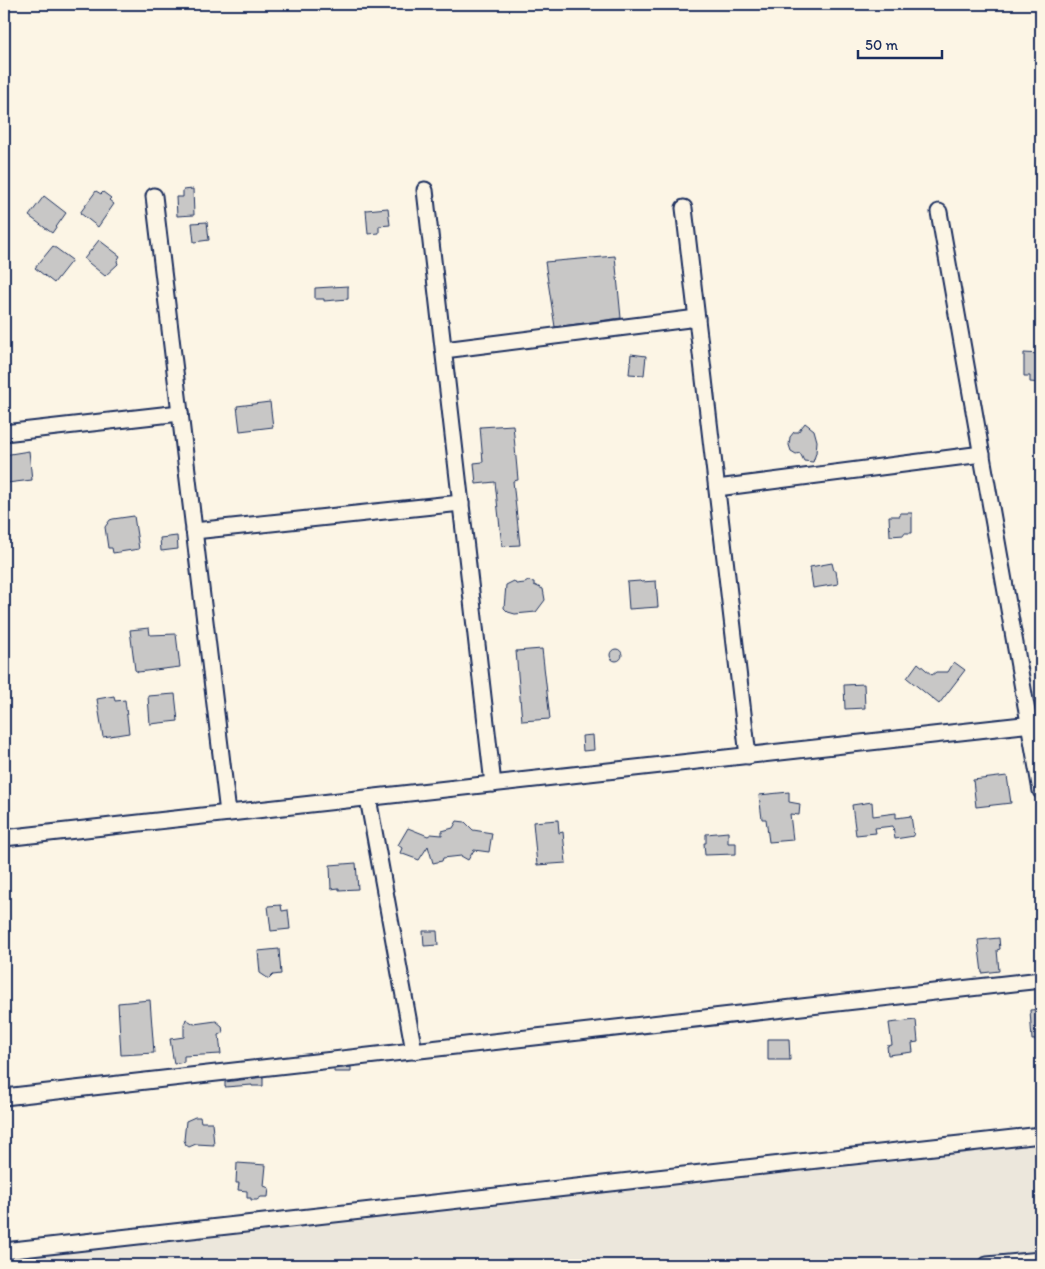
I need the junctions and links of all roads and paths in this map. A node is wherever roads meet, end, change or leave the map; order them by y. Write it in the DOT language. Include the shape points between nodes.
graph roads {
  1 [pos="425,190"];
  2 [pos="154,196"];
  3 [pos="684,208"];
  4 [pos="939,212"];
  5 [pos="697,318"];
  6 [pos="444,350"];
  7 [pos="180,413"];
  8 [pos="4,434"];
  9 [pos="982,454"];
  10 [pos="717,488"];
  11 [pos="461,503"];
  12 [pos="194,530"];
  13 [pos="1035,724"];
  14 [pos="748,756"];
  15 [pos="493,784"];
  16 [pos="1041,790"];
  17 [pos="368,798"];
  18 [pos="228,813"];
  19 [pos="4,838"];
  20 [pos="1041,980"];
  21 [pos="414,1051"];
  22 [pos="4,1097"];
  23 [pos="1041,1135"];
  24 [pos="4,1251"];
  25 [pos="1041,1260"];
  26 [pos="986,1265"];
  1 -- 6 [label="street"];
  2 -- 7 [label="street"];
  3 -- 5 [label="street"];
  4 -- 9 [label="street"];
  5 -- 6 [label="street"];
  5 -- 10 [label="street"];
  6 -- 11 [label="street"];
  7 -- 8 [label="street"];
  7 -- 12 [label="street"];
  9 -- 10 [label="street"];
  9 -- 13 [label="street"];
  10 -- 14 [label="street"];
  11 -- 12 [label="street"];
  11 -- 15 [label="street"];
  12 -- 18 [label="street"];
  13 -- 14 [label="street"];
  13 -- 16 [label="street"];
  14 -- 15 [label="street"];
  15 -- 17 [label="street"];
  17 -- 18 [label="street"];
  17 -- 21 [label="street"];
  18 -- 19 [label="street"];
  20 -- 21 [label="street"];
  21 -- 22 [label="street"];
  23 -- 24 [label="street"];
  25 -- 26 [label="street"];
}
